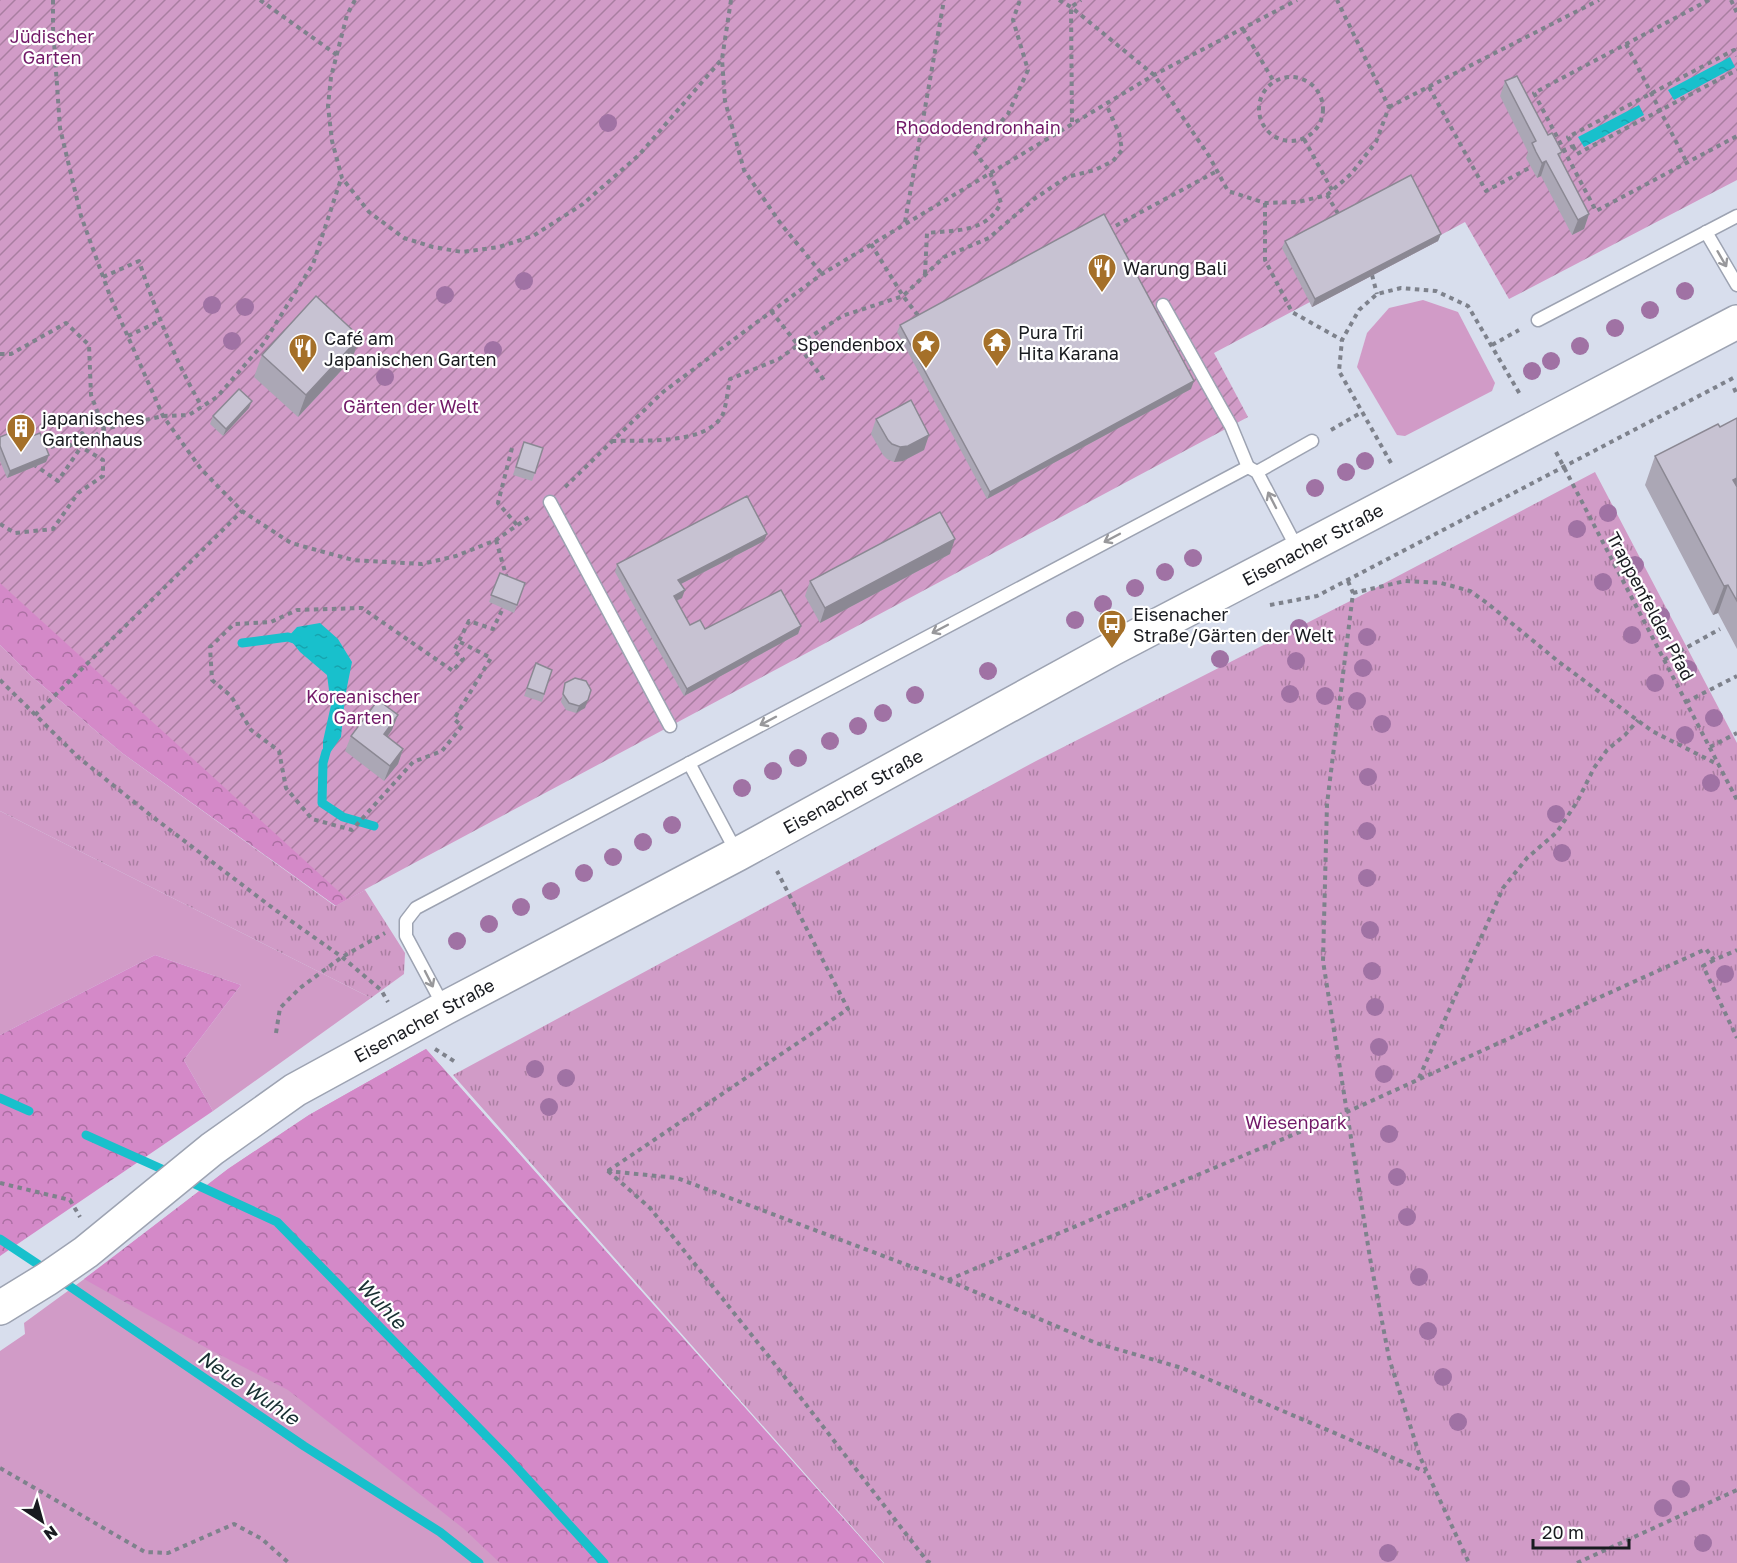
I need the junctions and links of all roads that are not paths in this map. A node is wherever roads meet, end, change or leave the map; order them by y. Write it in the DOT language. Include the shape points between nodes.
graph roads {
  1 [pos="1737,216"];
  2 [pos="1706,232"];
  3 [pos="1737,285"];
  4 [pos="1163,305"];
  5 [pos="1538,320"];
  6 [pos="1737,322"];
  7 [pos="1312,441"];
  8 [pos="1252,469"];
  9 [pos="550,502"];
  10 [pos="1299,551"];
  11 [pos="670,726"];
  12 [pos="689,763"];
  13 [pos="738,854"];
  14 [pos="445,1008"];
  15 [pos="4,1306"];
  1 -- 2 [label="lane"];
  2 -- 3 [label="lane, one-way"];
  2 -- 5 [label="lane"];
  4 -- 8 [label="lane"];
  6 -- 10 [label="street, Eisenacher Straße"];
  7 -- 8 [label="lane"];
  10 -- 8 [label="lane, one-way"];
  8 -- 12 [label="lane, one-way"];
  9 -- 11 [label="lane"];
  10 -- 13 [label="street, Eisenacher Straße"];
  12 -- 13 [label="lane"];
  12 -- 14 [label="lane, one-way" via="416,908 406,921 406,936"];
  13 -- 14 [label="street, Eisenacher Straße"];
  14 -- 15 [label="street, Eisenacher Straße" via="295,1090 154,1196 85,1238 47,1279"];
}
